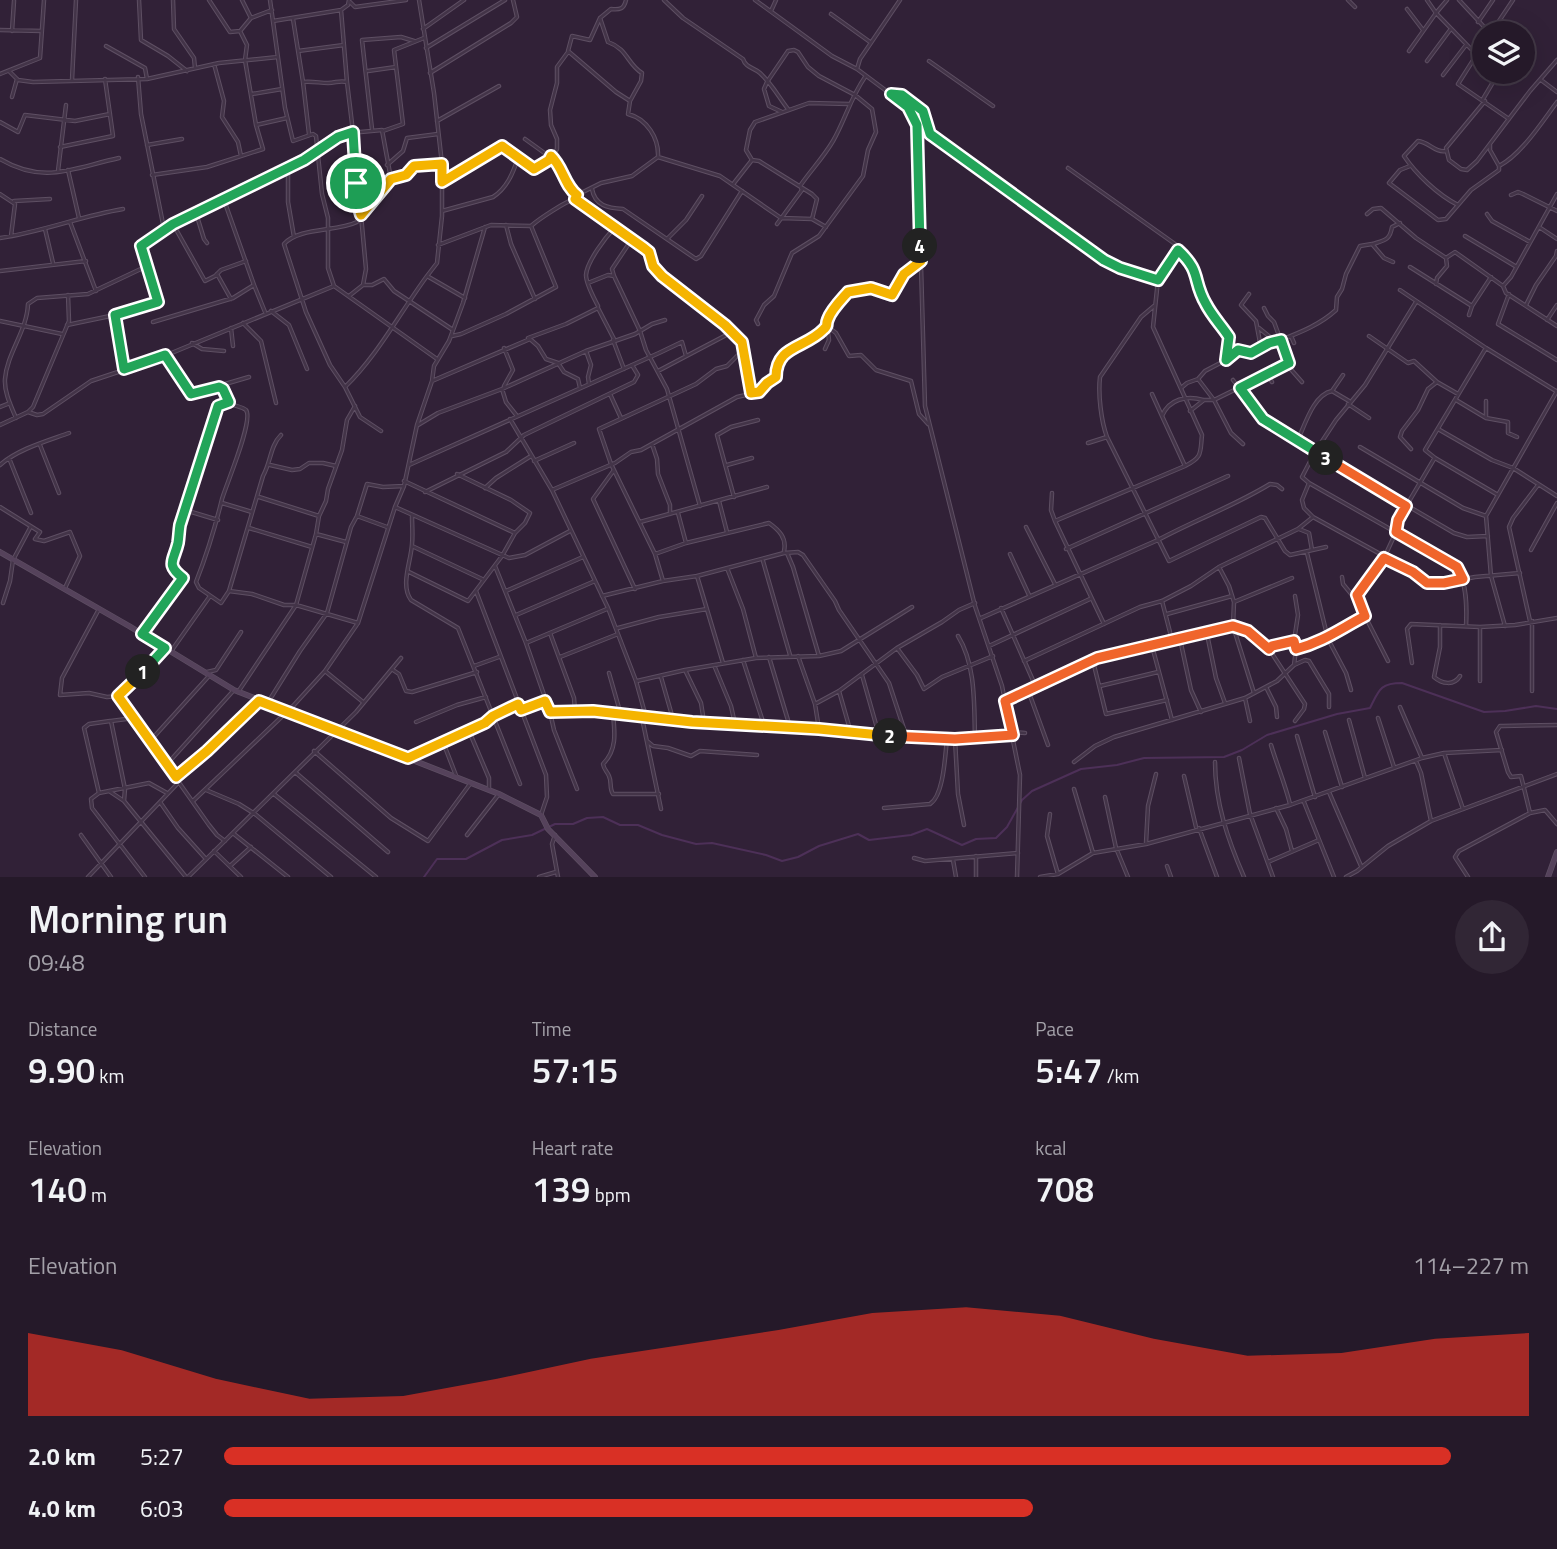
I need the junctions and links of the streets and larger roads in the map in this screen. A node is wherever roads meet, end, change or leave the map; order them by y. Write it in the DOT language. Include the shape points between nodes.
graph roads {
  1 [pos="44,0"];
  2 [pos="76,0"];
  3 [pos="139,0"];
  4 [pos="173,0"];
  5 [pos="209,0"];
  6 [pos="243,0"];
  7 [pos="270,0"];
  8 [pos="406,0"];
  9 [pos="419,0"];
  10 [pos="464,0"];
  11 [pos="505,0"];
  12 [pos="513,0"];
  13 [pos="626,0"];
  14 [pos="664,0"];
  15 [pos="755,0"];
  16 [pos="776,0"];
  17 [pos="900,0"];
  18 [pos="1348,0"];
  19 [pos="1427,0"];
  20 [pos="1447,0"];
  21 [pos="1459,0"];
  22 [pos="1493,0"];
  23 [pos="1513,0"];
  24 [pos="14,1"];
  25 [pos="349,1"];
  26 [pos="1355,7"];
  27 [pos="1406,9"];
  28 [pos="272,10"];
  29 [pos="341,10"];
  30 [pos="771,11"];
  31 [pos="1436,13"];
  32 [pos="831,14"];
  33 [pos="251,18"];
  34 [pos="600,18"];
  35 [pos="293,19"];
  36 [pos="1477,21"];
  37 [pos="1479,21"];
  38 [pos="1497,21"];
  39 [pos="273,22"];
  40 [pos="423,29"];
  41 [pos="0,30"];
  42 [pos="1423,30"];
  43 [pos="1450,30"];
  44 [pos="12,31"];
  45 [pos="42,31"];
  46 [pos="240,31"];
  47 [pos="425,38"];
  48 [pos="414,41"];
  49 [pos="870,42"];
  50 [pos="344,44"];
  51 [pos="1466,45"];
  52 [pos="106,46"];
  53 [pos="426,48"];
  54 [pos="1471,49"];
  55 [pos="299,51"];
  56 [pos="1409,51"];
  57 [pos="568,52"];
  58 [pos="278,57"];
  59 [pos="246,60"];
  60 [pos="1557,60"];
  61 [pos="929,61"];
  62 [pos="1427,61"];
  63 [pos="1472,61"];
  64 [pos="214,64"];
  65 [pos="396,67"];
  66 [pos="196,69"];
  67 [pos="857,69"];
  68 [pos="9,71"];
  69 [pos="187,71"];
  70 [pos="366,71"];
  71 [pos="430,73"];
  72 [pos="0,74"];
  73 [pos="1443,75"];
  74 [pos="138,77"];
  75 [pos="865,77"];
  76 [pos="17,79"];
  77 [pos="105,79"];
  78 [pos="147,79"];
  79 [pos="72,80"];
  80 [pos="1541,80"];
  81 [pos="303,82"];
  82 [pos="347,82"];
  83 [pos="767,82"];
  84 [pos="1493,84"];
  85 [pos="499,86"];
  86 [pos="282,89"];
  87 [pos="1557,92"];
  88 [pos="252,94"];
  89 [pos="855,94"];
  90 [pos="891,94"];
  91 [pos="12,97"];
  92 [pos="1484,100"];
  93 [pos="630,101"];
  94 [pos="1557,102"];
  95 [pos="849,104"];
  96 [pos="66,105"];
  97 [pos="993,106"];
  98 [pos="788,110"];
  99 [pos="782,112"];
  100 [pos="110,114"];
  101 [pos="287,118"];
  102 [pos="62,119"];
  103 [pos="1509,119"];
  104 [pos="437,121"];
  105 [pos="0,122"];
  106 [pos="256,125"];
  107 [pos="372,129"];
  108 [pos="383,131"];
  109 [pos="353,132"];
  110 [pos="309,134"];
  111 [pos="438,134"];
  112 [pos="182,139"];
  113 [pos="525,139"];
  114 [pos="147,145"];
  115 [pos="1490,145"];
  116 [pos="60,147"];
  117 [pos="319,151"];
  118 [pos="1446,151"];
  119 [pos="241,156"];
  120 [pos="552,156"];
  121 [pos="658,157"];
  122 [pos="119,158"];
  123 [pos="518,158"];
  124 [pos="0,159"];
  125 [pos="751,160"];
  126 [pos="442,164"];
  127 [pos="387,165"];
  128 [pos="1410,166"];
  129 [pos="1499,166"];
  130 [pos="288,167"];
  131 [pos="1068,167"];
  132 [pos="68,170"];
  133 [pos="58,173"];
  134 [pos="152,175"];
  135 [pos="391,179"];
  136 [pos="442,182"];
  137 [pos="734,183"];
  138 [pos="800,186"];
  139 [pos="592,188"];
  140 [pos="742,191"];
  141 [pos="0,194"];
  142 [pos="1557,194"];
  143 [pos="1511,195"];
  144 [pos="702,196"];
  145 [pos="576,197"];
  146 [pos="50,199"];
  147 [pos="225,200"];
  148 [pos="14,201"];
  149 [pos="1458,205"];
  150 [pos="1550,207"];
  151 [pos="123,209"];
  152 [pos="442,211"];
  153 [pos="1557,211"];
  154 [pos="196,213"];
  155 [pos="1367,214"];
  156 [pos="1488,214"];
  157 [pos="361,215"];
  158 [pos="781,218"];
  159 [pos="79,219"];
  160 [pos="812,219"];
  161 [pos="70,222"];
  162 [pos="1400,223"];
  163 [pos="173,224"];
  164 [pos="777,224"];
  165 [pos="506,225"];
  166 [pos="531,226"];
  167 [pos="485,227"];
  168 [pos="615,227"];
  169 [pos="826,227"];
  170 [pos="1538,227"];
  171 [pos="45,229"];
  172 [pos="164,229"];
  173 [pos="327,229"];
  174 [pos="11,236"];
  175 [pos="1465,236"];
  176 [pos="295,237"];
  177 [pos="0,238"];
  178 [pos="632,239"];
  179 [pos="1557,239"];
  180 [pos="667,240"];
  181 [pos="1530,242"];
  182 [pos="207,243"];
  183 [pos="1372,244"];
  184 [pos="438,245"];
  185 [pos="1178,250"];
  186 [pos="1557,251"];
  187 [pos="1446,258"];
  188 [pos="86,261"];
  189 [pos="246,261"];
  190 [pos="921,261"];
  191 [pos="1393,262"];
  192 [pos="54,265"];
  193 [pos="147,265"];
  194 [pos="1515,265"];
  195 [pos="1410,267"];
  196 [pos="0,271"];
  197 [pos="217,274"];
  198 [pos="427,276"];
  199 [pos="614,276"];
  200 [pos="1491,277"];
  201 [pos="1158,280"];
  202 [pos="588,283"];
  203 [pos="1436,284"];
  204 [pos="254,285"];
  205 [pos="363,285"];
  206 [pos="334,286"];
  207 [pos="1503,286"];
  208 [pos="96,290"];
  209 [pos="1400,290"];
  210 [pos="1249,294"];
  211 [pos="68,295"];
  212 [pos="1509,295"];
  213 [pos="349,296"];
  214 [pos="302,298"];
  215 [pos="465,298"];
  216 [pos="230,299"];
  217 [pos="535,299"];
  218 [pos="408,301"];
  219 [pos="1416,302"];
  220 [pos="1557,304"];
  221 [pos="1154,306"];
  222 [pos="1472,306"];
  223 [pos="1526,306"];
  224 [pos="598,308"];
  225 [pos="1264,308"];
  226 [pos="271,311"];
  227 [pos="266,313"];
  228 [pos="115,315"];
  229 [pos="1469,315"];
  230 [pos="665,320"];
  231 [pos="1546,320"];
  232 [pos="0,321"];
  233 [pos="153,322"];
  234 [pos="243,323"];
  235 [pos="758,324"];
  236 [pos="67,325"];
  237 [pos="827,325"];
  238 [pos="1557,326"];
  239 [pos="25,327"];
  240 [pos="392,327"];
  241 [pos="231,328"];
  242 [pos="1258,328"];
  243 [pos="453,330"];
  244 [pos="640,331"];
  245 [pos="732,332"];
  246 [pos="62,334"];
  247 [pos="450,336"];
  248 [pos="1291,336"];
  249 [pos="1369,336"];
  250 [pos="526,339"];
  251 [pos="613,340"];
  252 [pos="1281,340"];
  253 [pos="1276,341"];
  254 [pos="192,343"];
  255 [pos="1294,343"];
  256 [pos="233,346"];
  257 [pos="504,348"];
  258 [pos="1261,348"];
  259 [pos="1386,348"];
  260 [pos="1486,348"];
  261 [pos="825,349"];
  262 [pos="224,351"];
  263 [pos="586,351"];
  264 [pos="742,351"];
  265 [pos="165,355"];
  266 [pos="649,356"];
  267 [pos="686,356"];
  268 [pos="436,359"];
  269 [pos="1226,360"];
  270 [pos="1557,360"];
  271 [pos="558,363"];
  272 [pos="632,365"];
  273 [pos="1287,365"];
  274 [pos="124,369"];
  275 [pos="307,369"];
  276 [pos="624,369"];
  277 [pos="658,371"];
  278 [pos="1267,374"];
  279 [pos="1343,375"];
  280 [pos="250,377"];
  281 [pos="1198,379"];
  282 [pos="1233,380"];
  283 [pos="432,381"];
  284 [pos="1272,382"];
  285 [pos="1302,382"];
  286 [pos="1437,382"];
  287 [pos="589,384"];
  288 [pos="219,387"];
  289 [pos="345,387"];
  290 [pos="1181,387"];
  291 [pos="580,388"];
  292 [pos="1240,388"];
  293 [pos="502,389"];
  294 [pos="1332,391"];
  295 [pos="1557,391"];
  296 [pos="751,393"];
  297 [pos="610,394"];
  298 [pos="1152,394"];
  299 [pos="1459,395"];
  300 [pos="669,397"];
  301 [pos="1185,397"];
  302 [pos="1204,400"];
  303 [pos="1214,400"];
  304 [pos="1455,400"];
  305 [pos="1486,401"];
  306 [pos="229,402"];
  307 [pos="10,403"];
  308 [pos="276,403"];
  309 [pos="1349,403"];
  310 [pos="355,405"];
  311 [pos="0,407"];
  312 [pos="1190,411"];
  313 [pos="28,412"];
  314 [pos="517,416"];
  315 [pos="1162,416"];
  316 [pos="16,418"];
  317 [pos="621,418"];
  318 [pos="1369,418"];
  319 [pos="1486,418"];
  320 [pos="510,419"];
  321 [pos="758,420"];
  322 [pos="928,424"];
  323 [pos="0,425"];
  324 [pos="417,425"];
  325 [pos="1437,428"];
  326 [pos="677,430"];
  327 [pos="381,431"];
  328 [pos="69,433"];
  329 [pos="281,435"];
  330 [pos="522,437"];
  331 [pos="1107,437"];
  332 [pos="1517,437"];
  333 [pos="1297,442"];
  334 [pos="574,443"];
  335 [pos="1088,443"];
  336 [pos="652,444"];
  337 [pos="1243,444"];
  338 [pos="40,445"];
  339 [pos="1360,447"];
  340 [pos="1411,449"];
  341 [pos="1315,452"];
  342 [pos="531,456"];
  343 [pos="9,458"];
  344 [pos="752,458"];
  345 [pos="1435,458"];
  346 [pos="534,461"];
  347 [pos="409,464"];
  348 [pos="611,464"];
  349 [pos="0,465"];
  350 [pos="270,465"];
  351 [pos="727,465"];
  352 [pos="336,466"];
  353 [pos="1185,466"];
  354 [pos="1513,468"];
  355 [pos="614,470"];
  356 [pos="457,474"];
  357 [pos="1228,476"];
  358 [pos="404,481"];
  359 [pos="1421,482"];
  360 [pos="1309,483"];
  361 [pos="1538,485"];
  362 [pos="404,486"];
  363 [pos="767,487"];
  364 [pos="485,488"];
  365 [pos="1133,488"];
  366 [pos="1282,489"];
  367 [pos="552,490"];
  368 [pos="425,492"];
  369 [pos="59,493"];
  370 [pos="1052,494"];
  371 [pos="1498,495"];
  372 [pos="1557,496"];
  373 [pos="258,497"];
  374 [pos="734,497"];
  375 [pos="718,501"];
  376 [pos="222,503"];
  377 [pos="1557,503"];
  378 [pos="701,506"];
  379 [pos="1406,506"];
  380 [pos="0,507"];
  381 [pos="395,508"];
  382 [pos="185,510"];
  383 [pos="31,513"];
  384 [pos="253,513"];
  385 [pos="678,513"];
  386 [pos="1143,513"];
  387 [pos="669,515"];
  388 [pos="318,516"];
  389 [pos="357,516"];
  390 [pos="412,516"];
  391 [pos="1486,516"];
  392 [pos="1313,517"];
  393 [pos="218,520"];
  394 [pos="1055,521"];
  395 [pos="640,522"];
  396 [pos="30,527"];
  397 [pos="1026,527"];
  398 [pos="249,528"];
  399 [pos="388,528"];
  400 [pos="1299,528"];
  401 [pos="570,531"];
  402 [pos="727,532"];
  403 [pos="1396,532"];
  404 [pos="514,533"];
  405 [pos="316,534"];
  406 [pos="1488,536"];
  407 [pos="1277,539"];
  408 [pos="1158,540"];
  409 [pos="346,542"];
  410 [pos="686,543"];
  411 [pos="412,546"];
  412 [pos="312,547"];
  413 [pos="1326,547"];
  414 [pos="1066,549"];
  415 [pos="1531,550"];
  416 [pos="1313,551"];
  417 [pos="0,552"];
  418 [pos="1307,552"];
  419 [pos="785,553"];
  420 [pos="655,554"];
  421 [pos="1010,554"];
  422 [pos="502,556"];
  423 [pos="583,557"];
  424 [pos="1384,558"];
  425 [pos="13,560"];
  426 [pos="762,560"];
  427 [pos="495,566"];
  428 [pos="1219,567"];
  429 [pos="727,568"];
  430 [pos="408,572"];
  431 [pos="1520,573"];
  432 [pos="1079,574"];
  433 [pos="697,576"];
  434 [pos="1491,576"];
  435 [pos="1342,577"];
  436 [pos="1292,578"];
  437 [pos="1463,579"];
  438 [pos="483,580"];
  439 [pos="594,581"];
  440 [pos="663,581"];
  441 [pos="1055,584"];
  442 [pos="65,588"];
  443 [pos="635,589"];
  444 [pos="229,591"];
  445 [pos="476,591"];
  446 [pos="506,591"];
  447 [pos="1357,595"];
  448 [pos="210,596"];
  449 [pos="603,596"];
  450 [pos="1029,596"];
  451 [pos="1232,596"];
  452 [pos="1295,596"];
  453 [pos="1090,599"];
  454 [pos="1162,601"];
  455 [pos="1234,602"];
  456 [pos="3,603"];
  457 [pos="975,603"];
  458 [pos="296,605"];
  459 [pos="912,607"];
  460 [pos="608,608"];
  461 [pos="1002,608"];
  462 [pos="99,609"];
  463 [pos="707,609"];
  464 [pos="327,613"];
  465 [pos="1167,614"];
  466 [pos="516,615"];
  467 [pos="1365,616"];
  468 [pos="1557,618"];
  469 [pos="980,619"];
  470 [pos="1531,621"];
  471 [pos="358,623"];
  472 [pos="1104,624"];
  473 [pos="1440,625"];
  474 [pos="1505,625"];
  475 [pos="1233,626"];
  476 [pos="1466,626"];
  477 [pos="1480,627"];
  478 [pos="618,631"];
  479 [pos="241,632"];
  480 [pos="550,633"];
  481 [pos="142,634"];
  482 [pos="1208,634"];
  483 [pos="1013,635"];
  484 [pos="958,636"];
  485 [pos="1180,639"];
  486 [pos="1328,639"];
  487 [pos="860,640"];
  488 [pos="1172,640"];
  489 [pos="1294,641"];
  490 [pos="526,643"];
  491 [pos="989,646"];
  492 [pos="1152,646"];
  493 [pos="897,648"];
  494 [pos="1269,649"];
  495 [pos="1296,649"];
  496 [pos="168,650"];
  497 [pos="790,655"];
  498 [pos="769,656"];
  499 [pos="798,656"];
  500 [pos="819,656"];
  501 [pos="993,656"];
  502 [pos="499,657"];
  503 [pos="560,657"];
  504 [pos="756,658"];
  505 [pos="401,659"];
  506 [pos="743,660"];
  507 [pos="1024,660"];
  508 [pos="1093,661"];
  509 [pos="1388,661"];
  510 [pos="723,663"];
  511 [pos="1412,663"];
  512 [pos="877,664"];
  513 [pos="714,665"];
  514 [pos="1294,665"];
  515 [pos="474,666"];
  516 [pos="968,666"];
  517 [pos="393,670"];
  518 [pos="685,670"];
  519 [pos="325,671"];
  520 [pos="477,671"];
  521 [pos="1158,672"];
  522 [pos="1286,672"];
  523 [pos="609,673"];
  524 [pos="207,675"];
  525 [pos="862,675"];
  526 [pos="661,677"];
  527 [pos="1460,677"];
  528 [pos="636,681"];
  529 [pos="1480,681"];
  530 [pos="1035,686"];
  531 [pos="1099,687"];
  532 [pos="1266,687"];
  533 [pos="1028,690"];
  534 [pos="1351,690"];
  535 [pos="236,691"];
  536 [pos="839,691"];
  537 [pos="1532,691"];
  538 [pos="1254,692"];
  539 [pos="118,696"];
  540 [pos="486,697"];
  541 [pos="1245,698"];
  542 [pos="1167,700"];
  543 [pos="259,701"];
  544 [pos="545,701"];
  545 [pos="1005,701"];
  546 [pos="364,703"];
  547 [pos="1225,703"];
  548 [pos="267,704"];
  549 [pos="518,704"];
  550 [pos="815,704"];
  551 [pos="1329,706"];
  552 [pos="1400,707"];
  553 [pos="521,710"];
  554 [pos="575,711"];
  555 [pos="288,712"];
  556 [pos="550,712"];
  557 [pos="1201,712"];
  558 [pos="613,714"];
  559 [pos="621,715"];
  560 [pos="493,716"];
  561 [pos="644,717"];
  562 [pos="1277,717"];
  563 [pos="134,718"];
  564 [pos="1378,718"];
  565 [pos="673,719"];
  566 [pos="1349,720"];
  567 [pos="111,721"];
  568 [pos="1172,721"];
  569 [pos="1250,721"];
  570 [pos="1295,721"];
  571 [pos="416,722"];
  572 [pos="704,722"];
  573 [pos="735,724"];
  574 [pos="1557,725"];
  575 [pos="764,726"];
  576 [pos="790,727"];
  577 [pos="819,729"];
  578 [pos="337,731"];
  579 [pos="469,731"];
  580 [pos="1325,732"];
  581 [pos="851,733"];
  582 [pos="1026,733"];
  583 [pos="1012,734"];
  584 [pos="879,736"];
  585 [pos="907,736"];
  586 [pos="1297,736"];
  587 [pos="947,739"];
  588 [pos="955,739"];
  589 [pos="975,739"];
  590 [pos="151,740"];
  591 [pos="648,741"];
  592 [pos="443,742"];
  593 [pos="1271,744"];
  594 [pos="1048,745"];
  595 [pos="1502,750"];
  596 [pos="314,751"];
  597 [pos="1444,752"];
  598 [pos="757,755"];
  599 [pos="408,758"];
  600 [pos="1239,758"];
  601 [pos="1422,758"];
  602 [pos="1416,761"];
  603 [pos="1074,762"];
  604 [pos="1215,762"];
  605 [pos="167,763"];
  606 [pos="1394,767"];
  607 [pos="295,771"];
  608 [pos="1156,774"];
  609 [pos="1557,774"];
  610 [pos="1184,776"];
  611 [pos="176,777"];
  612 [pos="457,778"];
  613 [pos="1366,778"];
  614 [pos="179,782"];
  615 [pos="470,783"];
  616 [pos="520,785"];
  617 [pos="1522,786"];
  618 [pos="1342,787"];
  619 [pos="125,789"];
  620 [pos="577,789"];
  621 [pos="1074,789"];
  622 [pos="206,790"];
  623 [pos="489,790"];
  624 [pos="108,791"];
  625 [pos="1329,792"];
  626 [pos="99,793"];
  627 [pos="167,793"];
  628 [pos="274,794"];
  629 [pos="499,794"];
  630 [pos="659,794"];
  631 [pos="1105,797"];
  632 [pos="1315,797"];
  633 [pos="124,801"];
  634 [pos="193,801"];
  635 [pos="1304,801"];
  636 [pos="159,802"];
  637 [pos="1290,805"];
  638 [pos="884,807"];
  639 [pos="1276,808"];
  640 [pos="661,809"];
  641 [pos="1463,809"];
  642 [pos="1530,813"];
  643 [pos="255,814"];
  644 [pos="1050,814"];
  645 [pos="1250,814"];
  646 [pos="541,815"];
  647 [pos="1431,821"];
  648 [pos="1223,822"];
  649 [pos="140,823"];
  650 [pos="1557,824"];
  651 [pos="964,825"];
  652 [pos="1198,828"];
  653 [pos="234,834"];
  654 [pos="81,835"];
  655 [pos="217,835"];
  656 [pos="467,835"];
  657 [pos="555,835"];
  658 [pos="1319,840"];
  659 [pos="225,841"];
  660 [pos="120,842"];
  661 [pos="1146,844"];
  662 [pos="251,847"];
  663 [pos="1116,848"];
  664 [pos="216,849"];
  665 [pos="388,852"];
  666 [pos="1293,852"];
  667 [pos="1557,852"];
  668 [pos="1018,853"];
  669 [pos="1093,853"];
  670 [pos="976,856"];
  671 [pos="914,858"];
  672 [pos="953,858"];
  673 [pos="206,859"];
  674 [pos="1268,862"];
  675 [pos="100,863"];
  676 [pos="1167,866"];
  677 [pos="230,867"];
  678 [pos="1362,867"];
  679 [pos="1357,871"];
  680 [pos="193,872"];
  681 [pos="557,872"];
  682 [pos="1058,874"];
  683 [pos="88,877"];
  684 [pos="111,877"];
  685 [pos="145,877"];
  686 [pos="188,877"];
  687 [pos="199,877"];
  688 [pos="242,877"];
  689 [pos="288,877"];
  690 [pos="331,877"];
  691 [pos="376,877"];
  692 [pos="539,877"];
  693 [pos="558,877"];
  694 [pos="595,877"];
  695 [pos="956,877"];
  696 [pos="976,877"];
  697 [pos="1017,877"];
  698 [pos="1043,877"];
  699 [pos="1128,877"];
  700 [pos="1171,877"];
  701 [pos="1217,877"];
  702 [pos="1244,877"];
  703 [pos="1273,877"];
  704 [pos="1334,877"];
  705 [pos="1346,877"];
  706 [pos="1361,877"];
  707 [pos="1468,877"];
  708 [pos="1548,877"];
  1 -- 45 [label="street"];
  2 -- 79 [label="street"];
  3 -- 69 [label="street" via="141,40"];
  4 -- 66 [label="street" via="174,29 194,58"];
  5 -- 46 [label="street" via="230,32"];
  6 -- 33 [label="street"];
  7 -- 28 [label="street"];
  8 -- 25 [label="street" via="355,7"];
  9 -- 40 [label="street"];
  10 -- 40 [label="street"];
  11 -- 53 [label="street"];
  12 -- 71 [label="street" via="517,18"];
  13 -- 34 [label="street" via="623,8 611,9"];
  14 -- 83 [label="street" via="682,19 745,57 745,65"];
  15 -- 30 [label="street"];
  16 -- 30 [label="street"];
  17 -- 49 [label="street"];
  18 -- 26 [label="street"];
  19 -- 31 [label="street"];
  20 -- 31 [label="street"];
  21 -- 36 [label="street"];
  22 -- 37 [label="street"];
  23 -- 38 [label="street"];
  24 -- 44 [label="street"];
  25 -- 29 [label="street"];
  27 -- 42 [label="street"];
  28 -- 33 [label="street"];
  28 -- 39 [label="street"];
  29 -- 35 [label="street"];
  29 -- 50 [label="street"];
  30 -- 67 [label="street"];
  31 -- 42 [label="street"];
  31 -- 43 [label="street"];
  32 -- 49 [label="street"];
  33 -- 46 [label="street"];
  34 -- 57 [label="street" via="590,40 572,36"];
  34 -- 93 [label="street" via="608,42 626,53 642,73"];
  35 -- 39 [label="street"];
  35 -- 55 [label="street"];
  39 -- 58 [label="street"];
  40 -- 47 [label="street"];
  41 -- 44 [label="street"];
  42 -- 56 [label="street"];
  43 -- 51 [label="street"];
  43 -- 62 [label="street"];
  44 -- 45 [label="street"];
  45 -- 68 [label="street" via="40,58"];
  46 -- 59 [label="street" via="247,45"];
  47 -- 48 [label="street"];
  47 -- 53 [label="street"];
  48 -- 65 [label="street" via="394,50"];
  48 -- 70 [label="street" via="394,37 362,40"];
  49 -- 67 [label="street"];
  50 -- 55 [label="street"];
  50 -- 82 [label="street"];
  51 -- 54 [label="street"];
  51 -- 73 [label="street"];
  52 -- 78 [label="street" via="145,68"];
  53 -- 71 [label="street"];
  55 -- 81 [label="street"];
  57 -- 93 [label="street"];
  57 -- 120 [label="street" via="558,68 550,110 557,139"];
  58 -- 59 [label="street"];
  58 -- 86 [label="street"];
  59 -- 64 [label="street"];
  59 -- 88 [label="street"];
  60 -- 80 [label="street"];
  61 -- 97 [label="street"];
  63 -- 92 [label="street" via="1458,81"];
  64 -- 66 [label="street"];
  64 -- 119 [label="street" via="224,101 222,117"];
  65 -- 70 [label="street"];
  65 -- 108 [label="street" via="403,124"];
  66 -- 69 [label="street"];
  67 -- 75 [label="street"];
  68 -- 72 [label="street"];
  68 -- 76 [label="street"];
  69 -- 78 [label="street"];
  70 -- 107 [label="street"];
  71 -- 104 [label="street"];
  74 -- 77 [label="street"];
  74 -- 78 [label="street"];
  74 -- 114 [label="street"];
  75 -- 89 [label="street"];
  75 -- 90 [label="street"];
  76 -- 79 [label="street"];
  76 -- 91 [label="street"];
  77 -- 79 [label="street"];
  77 -- 100 [label="street"];
  80 -- 87 [label="street"];
  80 -- 103 [label="street"];
  81 -- 82 [label="street"];
  81 -- 110 [label="street"];
  82 -- 109 [label="street"];
  83 -- 89 [label="street" via="788,51 794,50 819,76"];
  83 -- 98 [label="street"];
  83 -- 99 [label="street" via="767,104"];
  84 -- 92 [label="street"];
  85 -- 104 [label="street"];
  86 -- 88 [label="street"];
  86 -- 101 [label="street"];
  88 -- 106 [label="street"];
  89 -- 95 [label="street"];
  89 -- 169 [label="street" via="872,109 876,132 863,176"];
  90 -- 190 [label="street" via="908,107 917,125"];
  90 -- 201 [label="street" via="902,95 923,111 930,134 1104,260"];
  92 -- 103 [label="street"];
  92 -- 118 [label="street"];
  93 -- 121 [label="street" via="628,114 642,119 658,143"];
  94 -- 129 [label="street"];
  95 -- 98 [label="street" via="809,103"];
  95 -- 138 [label="street" via="834,140"];
  96 -- 102 [label="street"];
  98 -- 99 [label="street"];
  99 -- 125 [label="street" via="751,127 746,149"];
  100 -- 102 [label="street"];
  100 -- 116 [label="street" via="113,136"];
  101 -- 106 [label="street"];
  101 -- 110 [label="street" via="293,141"];
  102 -- 105 [label="street" via="25,116 18,132"];
  102 -- 116 [label="street"];
  103 -- 115 [label="street"];
  104 -- 111 [label="street"];
  106 -- 119 [label="street" via="263,149"];
  107 -- 108 [label="street"];
  107 -- 109 [label="street"];
  108 -- 127 [label="street"];
  109 -- 117 [label="street"];
  109 -- 157 [label="street"];
  110 -- 117 [label="street" via="316,136"];
  111 -- 126 [label="street"];
  111 -- 127 [label="street" via="407,138 403,152"];
  112 -- 114 [label="street"];
  113 -- 120 [label="street"];
  114 -- 134 [label="street"];
  115 -- 118 [label="street" via="1467,170 1449,160"];
  115 -- 129 [label="street"];
  116 -- 133 [label="street"];
  117 -- 130 [label="street"];
  117 -- 173 [label="street"];
  118 -- 128 [label="street" via="1418,141 1404,156"];
  119 -- 134 [label="street" via="207,167"];
  120 -- 123 [label="street" via="534,169"];
  120 -- 145 [label="street"];
  121 -- 137 [label="street"];
  121 -- 139 [label="street" via="632,176"];
  122 -- 132 [label="street"];
  123 -- 136 [label="street" via="502,146"];
  123 -- 152 [label="street" via="513,173 494,197"];
  124 -- 133 [label="street" via="32,173"];
  125 -- 137 [label="street"];
  125 -- 138 [label="street"];
  126 -- 135 [label="street" via="414,166 406,175"];
  126 -- 136 [label="street"];
  127 -- 135 [label="street"];
  128 -- 149 [label="street"];
  128 -- 149 [label="street" via="1399,170 1389,183 1438,220 1446,219"];
  129 -- 149 [label="street"];
  130 -- 147 [label="street"];
  130 -- 176 [label="street"];
  131 -- 185 [label="street"];
  132 -- 133 [label="street"];
  132 -- 159 [label="street"];
  134 -- 172 [label="street"];
  135 -- 157 [label="street"];
  136 -- 152 [label="street"];
  137 -- 140 [label="street"];
  138 -- 158 [label="street" via="802,190"];
  138 -- 160 [label="street" via="817,199"];
  139 -- 145 [label="street"];
  139 -- 180 [label="street" via="600,204 623,209"];
  140 -- 158 [label="street"];
  140 -- 180 [label="street" via="701,256 696,259"];
  141 -- 148 [label="street"];
  142 -- 150 [label="street"];
  143 -- 150 [label="street" via="1518,192"];
  144 -- 180 [label="street"];
  145 -- 166 [label="street"];
  145 -- 168 [label="street"];
  146 -- 148 [label="street"];
  147 -- 154 [label="street"];
  147 -- 189 [label="street"];
  148 -- 174 [label="street"];
  150 -- 153 [label="street"];
  150 -- 170 [label="street"];
  151 -- 159 [label="street"];
  152 -- 184 [label="street"];
  154 -- 163 [label="street"];
  154 -- 182 [label="street"];
  155 -- 162 [label="street" via="1381,208"];
  156 -- 181 [label="street" via="1492,221"];
  157 -- 173 [label="street" via="354,224"];
  157 -- 205 [label="street"];
  158 -- 160 [label="street"];
  158 -- 164 [label="street"];
  159 -- 161 [label="street"];
  160 -- 169 [label="street"];
  161 -- 171 [label="street"];
  161 -- 188 [label="street"];
  162 -- 183 [label="street" via="1392,227 1385,241"];
  162 -- 187 [label="street"];
  163 -- 172 [label="street"];
  163 -- 197 [label="street" via="205,281"];
  165 -- 166 [label="street"];
  165 -- 167 [label="street"];
  165 -- 217 [label="street"];
  166 -- 217 [label="street" via="557,286"];
  167 -- 184 [label="street"];
  167 -- 215 [label="street"];
  168 -- 178 [label="street"];
  168 -- 202 [label="street" via="588,266"];
  169 -- 235 [label="street" via="792,253 774,296 756,320"];
  170 -- 179 [label="street"];
  170 -- 181 [label="street"];
  171 -- 174 [label="street"];
  171 -- 192 [label="street"];
  172 -- 193 [label="street" via="141,246"];
  173 -- 176 [label="street"];
  173 -- 206 [label="street" via="328,268"];
  174 -- 177 [label="street"];
  175 -- 194 [label="street"];
  176 -- 214 [label="street" via="284,244"];
  178 -- 199 [label="street" via="612,269"];
  178 -- 245 [label="street" via="649,252 662,276"];
  181 -- 194 [label="street"];
  183 -- 191 [label="street"];
  183 -- 248 [label="street" via="1360,246 1337,297 1336,310 1323,322"];
  184 -- 198 [label="street" via="437,263"];
  185 -- 201 [label="street"];
  185 -- 269 [label="street" via="1191,262 1207,307 1229,337"];
  186 -- 223 [label="street"];
  187 -- 200 [label="street" via="1455,252"];
  187 -- 203 [label="street" via="1447,266"];
  188 -- 192 [label="street"];
  188 -- 208 [label="street"];
  189 -- 197 [label="street"];
  189 -- 204 [label="street"];
  190 -- 237 [label="street" via="904,274 892,295 871,288 848,292"];
  190 -- 322 [label="street"];
  192 -- 196 [label="street"];
  193 -- 208 [label="street"];
  193 -- 228 [label="street" via="158,302"];
  194 -- 207 [label="street"];
  195 -- 203 [label="street"];
  197 -- 216 [label="street"];
  198 -- 215 [label="street"];
  198 -- 218 [label="street"];
  199 -- 202 [label="street"];
  199 -- 244 [label="street"];
  200 -- 207 [label="street"];
  200 -- 222 [label="street"];
  201 -- 221 [label="street"];
  202 -- 224 [label="street"];
  203 -- 222 [label="street"];
  204 -- 216 [label="street"];
  204 -- 227 [label="street"];
  205 -- 213 [label="street"];
  205 -- 218 [label="street" via="384,279"];
  206 -- 213 [label="street"];
  206 -- 214 [label="street"];
  207 -- 212 [label="street"];
  208 -- 211 [label="street"];
  209 -- 219 [label="street"];
  210 -- 242 [label="street" via="1241,305"];
  211 -- 236 [label="street"];
  211 -- 239 [label="street" via="37,298 28,304"];
  212 -- 223 [label="street"];
  212 -- 270 [label="street" via="1498,324"];
  213 -- 240 [label="street"];
  214 -- 226 [label="street"];
  214 -- 289 [label="street" via="330,365"];
  215 -- 243 [label="street"];
  216 -- 233 [label="street"];
  217 -- 247 [label="street"];
  218 -- 240 [label="street"];
  218 -- 243 [label="street"];
  219 -- 259 [label="street"];
  219 -- 260 [label="street"];
  220 -- 231 [label="street"];
  221 -- 290 [label="street" via="1153,327"];
  221 -- 331 [label="street" via="1100,377 1101,419"];
  222 -- 229 [label="street"];
  223 -- 231 [label="street"];
  224 -- 250 [label="street"];
  224 -- 251 [label="street"];
  225 -- 252 [label="street"];
  226 -- 227 [label="street"];
  226 -- 275 [label="street" via="289,325"];
  227 -- 234 [label="street"];
  228 -- 236 [label="street"];
  228 -- 274 [label="street"];
  230 -- 244 [label="street"];
  231 -- 238 [label="street"];
  232 -- 239 [label="street"];
  234 -- 241 [label="street"];
  234 -- 308 [label="street" via="261,341"];
  236 -- 246 [label="street"];
  237 -- 261 [label="street"];
  237 -- 296 [label="street" via="782,356 776,364 776,377"];
  237 -- 322 [label="street" via="849,356 864,356 876,370 911,381 919,414"];
  239 -- 246 [label="street"];
  239 -- 307 [label="street" via="5,378"];
  240 -- 268 [label="street"];
  240 -- 289 [label="street"];
  241 -- 254 [label="street"];
  241 -- 256 [label="street"];
  242 -- 253 [label="street"];
  242 -- 258 [label="street"];
  243 -- 247 [label="street"];
  244 -- 251 [label="street"];
  244 -- 266 [label="street"];
  245 -- 264 [label="street" via="742,342"];
  245 -- 267 [label="street"];
  246 -- 313 [label="street"];
  247 -- 268 [label="street"];
  248 -- 252 [label="street"];
  248 -- 255 [label="street"];
  249 -- 259 [label="street"];
  250 -- 257 [label="street"];
  250 -- 271 [label="street" via="533,341 546,359"];
  251 -- 263 [label="street"];
  251 -- 276 [label="street"];
  252 -- 253 [label="street"];
  252 -- 273 [label="street" via="1290,360"];
  253 -- 258 [label="street"];
  254 -- 262 [label="street"];
  254 -- 265 [label="street"];
  257 -- 283 [label="street"];
  257 -- 293 [label="street" via="513,370"];
  258 -- 269 [label="street" via="1251,353 1238,350"];
  259 -- 286 [label="street" via="1414,361"];
  259 -- 309 [label="street" via="1366,385"];
  260 -- 295 [label="street"];
  260 -- 299 [label="street"];
  263 -- 271 [label="street"];
  263 -- 287 [label="street" via="591,365"];
  264 -- 296 [label="street"];
  264 -- 300 [label="street" via="727,366"];
  265 -- 274 [label="street"];
  265 -- 288 [label="street" via="191,394"];
  266 -- 267 [label="street" via="682,342"];
  266 -- 272 [label="street"];
  266 -- 277 [label="street"];
  267 -- 277 [label="street"];
  268 -- 283 [label="street"];
  269 -- 281 [label="street"];
  271 -- 291 [label="street" via="579,381"];
  271 -- 293 [label="street"];
  272 -- 276 [label="street"];
  272 -- 297 [label="street" via="637,379"];
  273 -- 278 [label="street"];
  273 -- 285 [label="street"];
  274 -- 313 [label="street" via="91,381 43,414"];
  276 -- 287 [label="street"];
  277 -- 300 [label="street"];
  278 -- 284 [label="street"];
  278 -- 292 [label="street"];
  279 -- 294 [label="street"];
  280 -- 288 [label="street"];
  281 -- 290 [label="street"];
  281 -- 303 [label="street"];
  282 -- 292 [label="street"];
  283 -- 324 [label="street"];
  286 -- 299 [label="street"];
  286 -- 340 [label="street" via="1427,389 1402,431 1400,437"];
  287 -- 291 [label="street"];
  288 -- 306 [label="street"];
  289 -- 310 [label="street"];
  290 -- 301 [label="street"];
  291 -- 314 [label="street"];
  292 -- 303 [label="street"];
  292 -- 333 [label="street" via="1263,419"];
  293 -- 314 [label="street"];
  293 -- 324 [label="street"];
  294 -- 309 [label="street"];
  294 -- 333 [label="street" via="1312,409"];
  295 -- 354 [label="street"];
  296 -- 326 [label="street"];
  297 -- 317 [label="street"];
  297 -- 330 [label="street"];
  298 -- 315 [label="street"];
  299 -- 304 [label="street"];
  300 -- 317 [label="street"];
  300 -- 326 [label="street"];
  301 -- 302 [label="street"];
  301 -- 312 [label="street"];
  301 -- 315 [label="street" via="1167,406"];
  302 -- 303 [label="street"];
  302 -- 312 [label="street"];
  303 -- 337 [label="street" via="1227,427"];
  304 -- 319 [label="street"];
  304 -- 325 [label="street"];
  305 -- 319 [label="street"];
  306 -- 376 [label="street" via="247,414"];
  306 -- 382 [label="street" via="218,406"];
  307 -- 311 [label="street"];
  307 -- 316 [label="street"];
  309 -- 318 [label="street"];
  309 -- 341 [label="street"];
  310 -- 327 [label="street" via="365,422"];
  310 -- 352 [label="street"];
  312 -- 353 [label="street" via="1202,435 1201,453"];
  313 -- 316 [label="street"];
  314 -- 320 [label="street"];
  315 -- 353 [label="street"];
  316 -- 323 [label="street"];
  317 -- 348 [label="street" via="599,429"];
  319 -- 332 [label="street" via="1508,422 1508,433"];
  320 -- 330 [label="street"];
  320 -- 347 [label="street"];
  321 -- 351 [label="street" via="731,426 717,435"];
  322 -- 457 [label="street"];
  324 -- 347 [label="street"];
  325 -- 345 [label="street" via="1425,450"];
  325 -- 354 [label="street"];
  326 -- 336 [label="street"];
  326 -- 378 [label="street"];
  328 -- 338 [label="street"];
  329 -- 350 [label="street" via="272,448"];
  330 -- 342 [label="street"];
  330 -- 356 [label="street" via="506,452"];
  331 -- 335 [label="street"];
  331 -- 365 [label="street"];
  333 -- 341 [label="street"];
  334 -- 346 [label="street"];
  336 -- 348 [label="street"];
  336 -- 387 [label="street"];
  338 -- 343 [label="street"];
  338 -- 369 [label="street"];
  339 -- 359 [label="street"];
  341 -- 360 [label="street" via="1303,474"];
  341 -- 379 [label="street"];
  342 -- 346 [label="street"];
  342 -- 364 [label="street"];
  343 -- 349 [label="street"];
  343 -- 383 [label="street"];
  344 -- 351 [label="street"];
  345 -- 359 [label="street"];
  345 -- 371 [label="street"];
  346 -- 367 [label="street"];
  347 -- 358 [label="street"];
  348 -- 355 [label="street"];
  348 -- 367 [label="street"];
  350 -- 352 [label="street" via="292,470 309,463"];
  350 -- 373 [label="street"];
  351 -- 374 [label="street"];
  352 -- 388 [label="street"];
  353 -- 365 [label="street"];
  354 -- 361 [label="street"];
  354 -- 371 [label="street"];
  355 -- 395 [label="street"];
  355 -- 443 [label="street" via="593,499"];
  356 -- 364 [label="street"];
  356 -- 368 [label="street"];
  357 -- 386 [label="street"];
  358 -- 362 [label="street"];
  358 -- 368 [label="street"];
  359 -- 379 [label="street"];
  359 -- 391 [label="street" via="1463,508"];
  360 -- 392 [label="street" via="1302,500"];
  360 -- 403 [label="street"];
  361 -- 372 [label="street"];
  361 -- 431 [label="street" via="1509,527"];
  362 -- 381 [label="street"];
  362 -- 389 [label="street" via="367,484"];
  363 -- 374 [label="street"];
  364 -- 404 [label="street" via="530,513"];
  365 -- 386 [label="street"];
  365 -- 394 [label="street"];
  366 -- 408 [label="street" via="1270,485"];
  367 -- 401 [label="street"];
  368 -- 404 [label="street"];
  370 -- 394 [label="street"];
  371 -- 391 [label="street"];
  373 -- 384 [label="street"];
  373 -- 388 [label="street"];
  374 -- 375 [label="street"];
  375 -- 378 [label="street"];
  375 -- 402 [label="street"];
  376 -- 384 [label="street"];
  376 -- 393 [label="street"];
  377 -- 415 [label="street"];
  378 -- 385 [label="street"];
  379 -- 403 [label="street"];
  379 -- 406 [label="street" via="1461,536"];
  380 -- 396 [label="street"];
  381 -- 390 [label="street"];
  381 -- 399 [label="street"];
  382 -- 393 [label="street"];
  382 -- 481 [label="street" via="172,558 173,569 183,578"];
  384 -- 398 [label="street"];
  385 -- 387 [label="street"];
  385 -- 410 [label="street"];
  386 -- 408 [label="street"];
  386 -- 414 [label="street"];
  387 -- 395 [label="street"];
  388 -- 405 [label="street"];
  389 -- 399 [label="street"];
  389 -- 409 [label="street"];
  390 -- 411 [label="street"];
  390 -- 422 [label="street"];
  391 -- 406 [label="street"];
  392 -- 400 [label="street"];
  392 -- 424 [label="street"];
  393 -- 448 [label="street" via="196,582"];
  394 -- 414 [label="street"];
  395 -- 420 [label="street"];
  396 -- 425 [label="street"];
  396 -- 442 [label="street" via="40,532 35,539 44,541 69,532 80,556"];
  397 -- 441 [label="street"];
  398 -- 412 [label="street"];
  398 -- 444 [label="street"];
  399 -- 471 [label="street"];
  400 -- 407 [label="street"];
  400 -- 416 [label="street" via="1309,533"];
  401 -- 422 [label="street" via="525,555"];
  401 -- 423 [label="street"];
  402 -- 410 [label="street"];
  402 -- 419 [label="street" via="769,523 783,537"];
  403 -- 424 [label="street"];
  403 -- 437 [label="street" via="1457,567"];
  404 -- 422 [label="street"];
  405 -- 409 [label="street"];
  405 -- 412 [label="street"];
  406 -- 434 [label="street"];
  407 -- 408 [label="street" via="1264,516 1169,561"];
  407 -- 418 [label="street" via="1290,555"];
  407 -- 428 [label="street"];
  408 -- 432 [label="street"];
  409 -- 464 [label="street"];
  410 -- 420 [label="street"];
  411 -- 430 [label="street"];
  411 -- 438 [label="street"];
  412 -- 458 [label="street"];
  413 -- 416 [label="street"];
  414 -- 432 [label="street"];
  416 -- 418 [label="street"];
  417 -- 425 [label="street"];
  418 -- 486 [label="street"];
  419 -- 426 [label="street"];
  419 -- 487 [label="street" via="803,555"];
  419 -- 500 [label="street"];
  420 -- 440 [label="street"];
  421 -- 450 [label="street"];
  422 -- 427 [label="street"];
  423 -- 439 [label="street"];
  423 -- 446 [label="street"];
  424 -- 437 [label="street" via="1427,583"];
  424 -- 447 [label="street"];
  425 -- 442 [label="street"];
  425 -- 456 [label="street"];
  426 -- 429 [label="street"];
  426 -- 497 [label="street"];
  427 -- 438 [label="street"];
  427 -- 446 [label="street"];
  428 -- 451 [label="street"];
  428 -- 454 [label="street"];
  429 -- 433 [label="street"];
  429 -- 504 [label="street"];
  430 -- 445 [label="street" via="468,601"];
  430 -- 515 [label="street" via="411,600 458,628"];
  431 -- 434 [label="street"];
  431 -- 470 [label="street"];
  432 -- 441 [label="street"];
  432 -- 453 [label="street"];
  433 -- 440 [label="street"];
  433 -- 463 [label="street"];
  434 -- 437 [label="street"];
  434 -- 474 [label="street"];
  435 -- 447 [label="street" via="1346,590"];
  436 -- 455 [label="street"];
  437 -- 476 [label="street"];
  438 -- 445 [label="street"];
  439 -- 449 [label="street"];
  439 -- 466 [label="street"];
  440 -- 443 [label="street"];
  441 -- 450 [label="street"];
  442 -- 462 [label="street"];
  443 -- 449 [label="street"];
  444 -- 448 [label="street" via="222,603"];
  444 -- 458 [label="street"];
  445 -- 502 [label="street"];
  446 -- 466 [label="street"];
  447 -- 467 [label="street"];
  448 -- 496 [label="street"];
  449 -- 460 [label="street"];
  450 -- 461 [label="street"];
  451 -- 455 [label="street"];
  451 -- 465 [label="street"];
  452 -- 489 [label="street"];
  453 -- 472 [label="street"];
  453 -- 483 [label="street"];
  454 -- 465 [label="street"];
  454 -- 472 [label="street"];
  455 -- 475 [label="street"];
  457 -- 469 [label="street"];
  457 -- 493 [label="street"];
  458 -- 464 [label="street"];
  458 -- 535 [label="street"];
  459 -- 487 [label="street"];
  460 -- 478 [label="street"];
  460 -- 480 [label="street"];
  461 -- 469 [label="street"];
  461 -- 483 [label="street"];
  462 -- 481 [label="street"];
  462 -- 539 [label="street" via="78,644 59,691 64,696"];
  463 -- 478 [label="street" via="659,617"];
  463 -- 510 [label="street"];
  464 -- 471 [label="street"];
  464 -- 548 [label="street"];
  465 -- 488 [label="street"];
  466 -- 490 [label="street"];
  467 -- 486 [label="street"];
  467 -- 509 [label="street"];
  468 -- 470 [label="street"];
  469 -- 491 [label="street"];
  470 -- 474 [label="street"];
  470 -- 537 [label="street"];
  471 -- 519 [label="street"];
  472 -- 507 [label="street"];
  473 -- 476 [label="street"];
  473 -- 511 [label="street" via="1408,626"];
  473 -- 527 [label="street" via="1434,677 1447,683"];
  474 -- 477 [label="street"];
  475 -- 482 [label="street"];
  475 -- 494 [label="street" via="1248,631"];
  475 -- 538 [label="street"];
  476 -- 477 [label="street"];
  477 -- 529 [label="street"];
  478 -- 503 [label="street"];
  478 -- 528 [label="street"];
  479 -- 524 [label="street"];
  480 -- 490 [label="street"];
  480 -- 503 [label="street"];
  481 -- 496 [label="street"];
  482 -- 485 [label="street"];
  482 -- 547 [label="street"];
  483 -- 491 [label="street"];
  483 -- 507 [label="street"];
  484 -- 516 [label="street"];
  485 -- 488 [label="street"];
  485 -- 557 [label="street" via="1191,690"];
  486 -- 495 [label="street"];
  486 -- 534 [label="street"];
  487 -- 500 [label="street"];
  487 -- 512 [label="street"];
  488 -- 492 [label="street"];
  489 -- 494 [label="street"];
  489 -- 495 [label="street"];
  490 -- 544 [label="street"];
  491 -- 501 [label="street"];
  492 -- 508 [label="street"];
  492 -- 521 [label="street"];
  493 -- 512 [label="street"];
  493 -- 516 [label="street" via="924,689"];
  494 -- 522 [label="street"];
  495 -- 514 [label="street"];
  496 -- 524 [label="street"];
  496 -- 539 [label="street"];
  497 -- 498 [label="street"];
  497 -- 499 [label="street"];
  498 -- 504 [label="street"];
  498 -- 576 [label="street"];
  499 -- 500 [label="street"];
  499 -- 550 [label="street"];
  501 -- 516 [label="street"];
  501 -- 545 [label="street"];
  502 -- 515 [label="street"];
  502 -- 549 [label="street"];
  503 -- 554 [label="street"];
  504 -- 506 [label="street"];
  505 -- 517 [label="street"];
  506 -- 510 [label="street"];
  506 -- 575 [label="street"];
  507 -- 530 [label="street"];
  508 -- 530 [label="street"];
  508 -- 531 [label="street"];
  510 -- 513 [label="street"];
  512 -- 525 [label="street"];
  512 -- 585 [label="street" via="894,694"];
  513 -- 518 [label="street"];
  513 -- 573 [label="street"];
  514 -- 522 [label="street"];
  514 -- 551 [label="street" via="1309,661 1329,694"];
  515 -- 520 [label="street"];
  516 -- 589 [label="street"];
  517 -- 520 [label="street" via="406,691 412,692"];
  517 -- 546 [label="street"];
  518 -- 526 [label="street"];
  518 -- 572 [label="street" via="701,703"];
  519 -- 546 [label="street"];
  519 -- 555 [label="street"];
  520 -- 540 [label="street"];
  521 -- 531 [label="street"];
  521 -- 542 [label="street"];
  522 -- 532 [label="street"];
  522 -- 570 [label="street" via="1305,704"];
  523 -- 559 [label="street"];
  524 -- 535 [label="street"];
  524 -- 590 [label="street"];
  525 -- 536 [label="street"];
  525 -- 584 [label="street"];
  526 -- 528 [label="street"];
  526 -- 565 [label="street"];
  528 -- 561 [label="street"];
  530 -- 533 [label="street"];
  531 -- 542 [label="street" via="1107,714"];
  532 -- 538 [label="street"];
  532 -- 562 [label="street"];
  533 -- 545 [label="street"];
  533 -- 594 [label="street"];
  535 -- 543 [label="street"];
  535 -- 605 [label="street"];
  536 -- 550 [label="street"];
  536 -- 581 [label="street"];
  538 -- 541 [label="street"];
  539 -- 563 [label="street"];
  540 -- 560 [label="street"];
  540 -- 571 [label="street"];
  541 -- 547 [label="street"];
  541 -- 569 [label="street"];
  542 -- 568 [label="street"];
  543 -- 548 [label="street"];
  543 -- 611 [label="street"];
  544 -- 553 [label="street"];
  544 -- 556 [label="street"];
  545 -- 583 [label="street"];
  546 -- 578 [label="street"];
  547 -- 557 [label="street"];
  548 -- 555 [label="street"];
  549 -- 553 [label="street"];
  549 -- 560 [label="street"];
  550 -- 577 [label="street"];
  552 -- 601 [label="street"];
  553 -- 646 [label="street" via="546,775 547,797"];
  554 -- 556 [label="street"];
  554 -- 558 [label="street"];
  555 -- 578 [label="street"];
  555 -- 622 [label="street"];
  556 -- 620 [label="street"];
  557 -- 568 [label="street"];
  558 -- 559 [label="street"];
  558 -- 630 [label="street" via="615,739 603,764 610,791"];
  559 -- 561 [label="street"];
  560 -- 579 [label="street"];
  560 -- 616 [label="street"];
  561 -- 565 [label="street"];
  561 -- 591 [label="street"];
  563 -- 567 [label="street"];
  563 -- 590 [label="street"];
  564 -- 606 [label="street"];
  565 -- 572 [label="street"];
  566 -- 613 [label="street"];
  567 -- 619 [label="street"];
  567 -- 626 [label="street" via="84,728"];
  568 -- 603 [label="street" via="1114,737"];
  572 -- 573 [label="street"];
  573 -- 575 [label="street"];
  574 -- 595 [label="street" via="1500,726 1496,732"];
  575 -- 576 [label="street"];
  576 -- 577 [label="street"];
  577 -- 581 [label="street"];
  578 -- 596 [label="street"];
  578 -- 599 [label="street"];
  579 -- 592 [label="street"];
  579 -- 623 [label="street" via="489,778"];
  580 -- 618 [label="street"];
  581 -- 584 [label="street"];
  582 -- 583 [label="street"];
  583 -- 589 [label="street"];
  583 -- 668 [label="street" via="1020,775"];
  584 -- 585 [label="street"];
  585 -- 587 [label="street"];
  586 -- 632 [label="street"];
  587 -- 588 [label="street"];
  587 -- 638 [label="street" via="935,801"];
  588 -- 589 [label="street"];
  588 -- 651 [label="street"];
  590 -- 605 [label="street"];
  591 -- 598 [label="street" via="691,755 700,751"];
  591 -- 630 [label="street"];
  592 -- 599 [label="street"];
  592 -- 612 [label="street"];
  593 -- 637 [label="street"];
  595 -- 597 [label="street"];
  595 -- 617 [label="street" via="1508,772 1511,777 1520,775"];
  596 -- 607 [label="street"];
  596 -- 615 [label="street" via="391,818 428,841"];
  597 -- 601 [label="street"];
  597 -- 641 [label="street"];
  599 -- 612 [label="street"];
  600 -- 645 [label="street"];
  601 -- 602 [label="street"];
  602 -- 606 [label="street"];
  602 -- 647 [label="street"];
  604 -- 648 [label="street"];
  605 -- 611 [label="street"];
  606 -- 613 [label="street"];
  607 -- 628 [label="street"];
  607 -- 665 [label="street"];
  608 -- 661 [label="street"];
  609 -- 617 [label="street"];
  610 -- 652 [label="street"];
  611 -- 614 [label="street"];
  612 -- 615 [label="street"];
  613 -- 618 [label="street"];
  614 -- 627 [label="street"];
  614 -- 634 [label="street"];
  615 -- 623 [label="street"];
  617 -- 641 [label="street"];
  617 -- 642 [label="street"];
  618 -- 625 [label="street"];
  619 -- 624 [label="street"];
  619 -- 627 [label="street" via="149,783"];
  619 -- 633 [label="street"];
  621 -- 669 [label="street"];
  622 -- 634 [label="street"];
  622 -- 643 [label="street"];
  623 -- 629 [label="street"];
  624 -- 626 [label="street"];
  624 -- 633 [label="street"];
  625 -- 632 [label="street"];
  625 -- 678 [label="street"];
  626 -- 660 [label="street" via="90,804"];
  627 -- 636 [label="street"];
  628 -- 643 [label="street"];
  628 -- 691 [label="street"];
  629 -- 646 [label="street"];
  629 -- 656 [label="street"];
  630 -- 640 [label="street"];
  631 -- 663 [label="street"];
  632 -- 635 [label="street"];
  633 -- 649 [label="street"];
  634 -- 655 [label="street"];
  635 -- 637 [label="street"];
  635 -- 658 [label="street"];
  636 -- 649 [label="street"];
  636 -- 673 [label="street"];
  637 -- 639 [label="street"];
  639 -- 645 [label="street"];
  639 -- 666 [label="street"];
  641 -- 647 [label="street"];
  642 -- 650 [label="street" via="1545,810"];
  642 -- 707 [label="street" via="1459,851 1455,857"];
  643 -- 653 [label="street"];
  643 -- 690 [label="street"];
  644 -- 682 [label="street" via="1048,836"];
  645 -- 648 [label="street"];
  645 -- 674 [label="street"];
  646 -- 657 [label="street"];
  647 -- 678 [label="street"];
  648 -- 652 [label="street"];
  648 -- 702 [label="street"];
  649 -- 660 [label="street"];
  649 -- 686 [label="street"];
  652 -- 661 [label="street"];
  652 -- 701 [label="street"];
  653 -- 659 [label="street"];
  653 -- 662 [label="street"];
  654 -- 675 [label="street"];
  655 -- 659 [label="street"];
  655 -- 664 [label="street"];
  657 -- 681 [label="street"];
  657 -- 694 [label="street"];
  658 -- 666 [label="street"];
  658 -- 704 [label="street"];
  659 -- 664 [label="street"];
  660 -- 675 [label="street"];
  660 -- 685 [label="street"];
  661 -- 663 [label="street"];
  662 -- 677 [label="street"];
  662 -- 689 [label="street"];
  663 -- 669 [label="street"];
  663 -- 699 [label="street"];
  664 -- 673 [label="street"];
  664 -- 677 [label="street"];
  666 -- 674 [label="street"];
  667 -- 708 [label="street"];
  668 -- 670 [label="street"];
  668 -- 697 [label="street"];
  669 -- 682 [label="street"];
  670 -- 672 [label="street"];
  670 -- 696 [label="street"];
  671 -- 672 [label="street"];
  672 -- 695 [label="street"];
  673 -- 680 [label="street"];
  674 -- 703 [label="street"];
  675 -- 683 [label="street"];
  675 -- 684 [label="street"];
  676 -- 700 [label="street"];
  677 -- 688 [label="street"];
  678 -- 679 [label="street"];
  679 -- 705 [label="street"];
  679 -- 706 [label="street"];
  680 -- 686 [label="street"];
  680 -- 687 [label="street"];
  681 -- 692 [label="street"];
  681 -- 693 [label="street"];
  682 -- 698 [label="street"];
}
